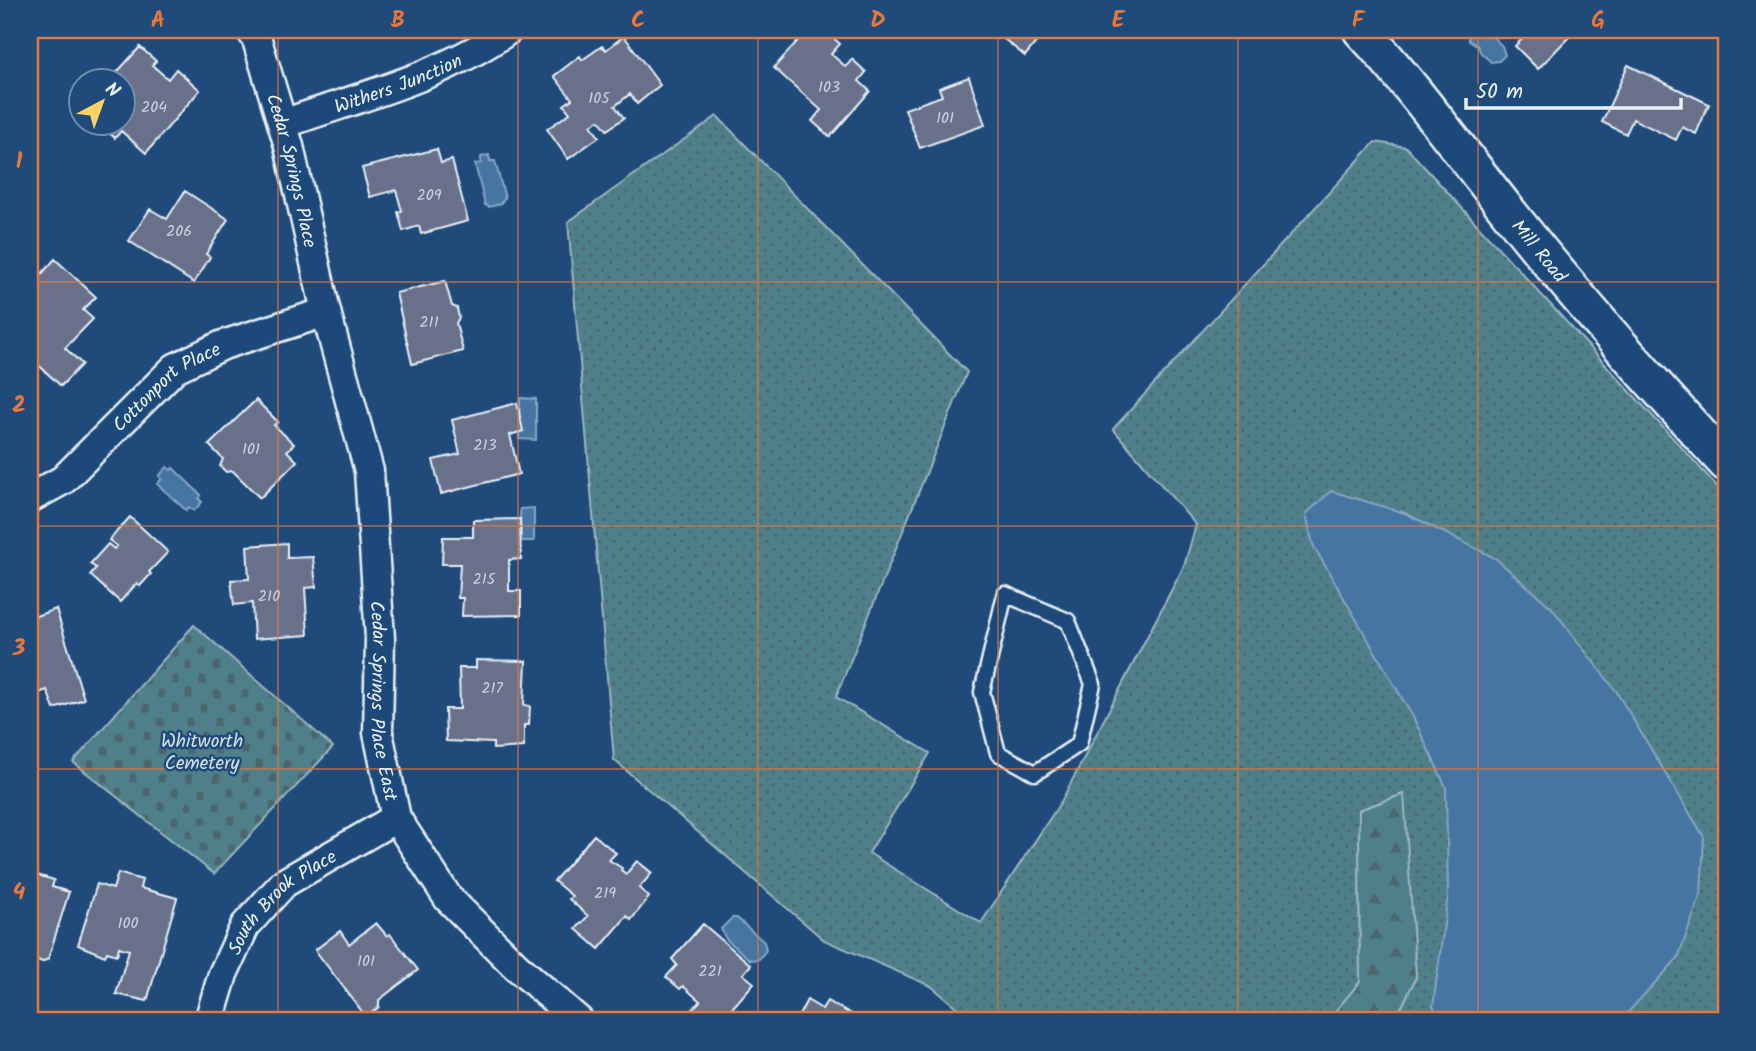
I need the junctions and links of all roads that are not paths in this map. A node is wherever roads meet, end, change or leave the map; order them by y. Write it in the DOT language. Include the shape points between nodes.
graph roads {
  1 [pos="251,30"];
  2 [pos="508,30"];
  3 [pos="1373,34"];
  4 [pos="283,124"];
  5 [pos="326,313"];
  6 [pos="1726,463"];
  7 [pos="30,498"];
  8 [pos="982,692"];
  9 [pos="396,818"];
  10 [pos="209,1021"];
  11 [pos="579,1021"];
  1 -- 4 [label="street, Cedar Springs Place"];
  2 -- 4 [label="street, Withers Junction" via="435,71"];
  3 -- 6 [label="street, Mill Road" via="1512,217"];
  4 -- 5 [label="street, Cedar Springs Place"];
  5 -- 7 [label="street, Cottonport Place" via="223,345 175,368 63,480"];
  5 -- 9 [label="street, Cedar Springs Place East" via="369,471 380,638 378,733"];
  8 -- 8 [label="lane" via="1005,594 1068,621 1093,684 1079,744 1035,774 998,752"];
  9 -- 10 [label="street, South Brook Place" via="284,883 245,926 223,974"];
  9 -- 11 [label="street, Cedar Springs Place East" via="448,898"];
}
